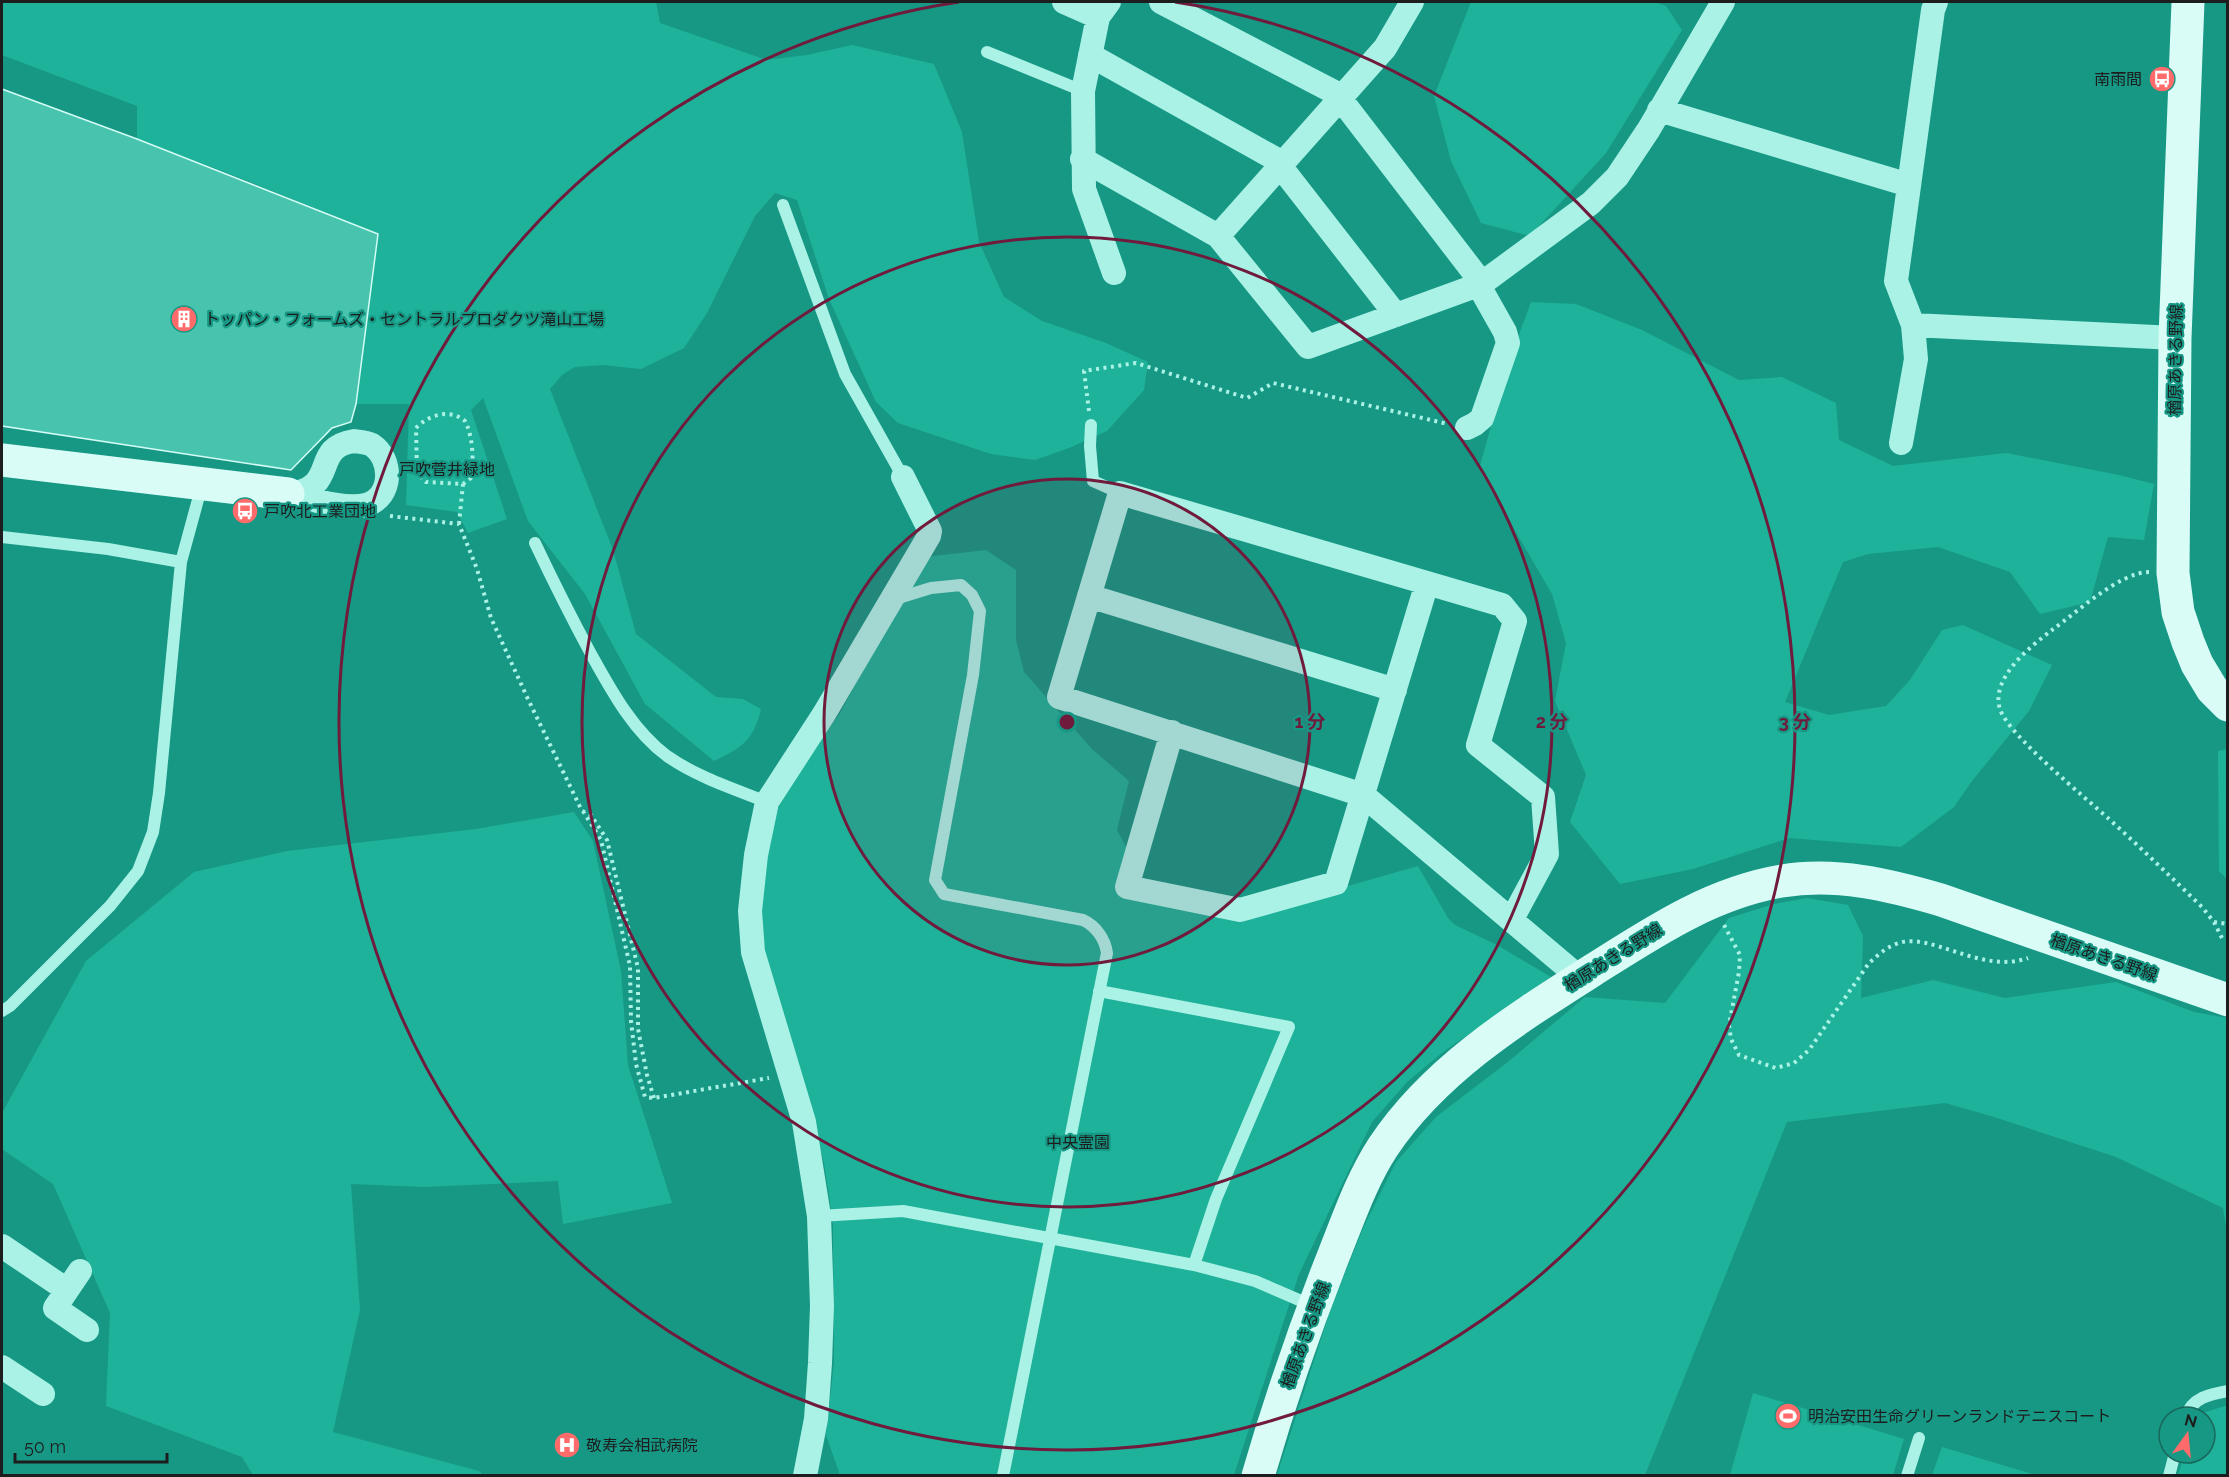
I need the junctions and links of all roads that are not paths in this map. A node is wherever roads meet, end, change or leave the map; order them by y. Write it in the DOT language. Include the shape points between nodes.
graph roads {
  1 [pos="1064,2"];
  2 [pos="1161,2"];
  3 [pos="1412,2"];
  4 [pos="1723,2"];
  5 [pos="1936,2"];
  6 [pos="2188,2"];
  7 [pos="1103,9"];
  8 [pos="987,52"];
  9 [pos="1090,55"];
  10 [pos="1083,91"];
  11 [pos="1341,99"];
  12 [pos="1659,110"];
  13 [pos="1082,159"];
  14 [pos="1281,166"];
  15 [pos="1909,185"];
  16 [pos="783,205"];
  17 [pos="1218,236"];
  18 [pos="1114,273"];
  19 [pos="1481,284"];
  20 [pos="1396,315"];
  21 [pos="1913,325"];
  22 [pos="2175,338"];
  23 [pos="1091,426"];
  24 [pos="1467,428"];
  25 [pos="1901,443"];
  26 [pos="2,460"];
  27 [pos="903,477"];
  28 [pos="202,484"];
  29 [pos="1120,493"];
  30 [pos="288,494"];
  31 [pos="2,537"];
  32 [pos="535,543"];
  33 [pos="181,562"];
  34 [pos="1427,584"];
  35 [pos="1089,596"];
  36 [pos="893,599"];
  37 [pos="1395,690"];
  38 [pos="2228,705"];
  39 [pos="1172,732"];
  40 [pos="1363,795"];
  41 [pos="767,802"];
  42 [pos="1512,920"];
  43 [pos="1580,978"];
  44 [pos="1099,991"];
  45 [pos="2228,1000"];
  46 [pos="2,1011"];
  47 [pos="819,1216"];
  48 [pos="1051,1240"];
  49 [pos="2,1246"];
  50 [pos="1194,1265"];
  51 [pos="1314,1306"];
  52 [pos="87,1330"];
  53 [pos="2,1367"];
  54 [pos="2228,1391"];
  55 [pos="43,1394"];
  56 [pos="2192,1405"];
  57 [pos="1918,1438"];
  58 [pos="805,1476"];
  59 [pos="1004,1476"];
  60 [pos="1258,1476"];
  61 [pos="1907,1476"];
  1 -- 7 [label="street"];
  2 -- 11 [label="street"];
  3 -- 11 [label="street" via="1385,48"];
  4 -- 12 [label="street"];
  5 -- 15 [label="street"];
  6 -- 22 [label="main road, 楢原あきる野線"];
  7 -- 9 [label="street"];
  8 -- 10 [label="lane"];
  9 -- 10 [label="street"];
  9 -- 14 [label="street" via="1274,158"];
  10 -- 13 [label="street"];
  11 -- 14 [label="street"];
  11 -- 19 [label="street"];
  12 -- 15 [label="street"];
  12 -- 19 [label="street" via="1617,177 1591,203"];
  13 -- 17 [label="street"];
  13 -- 18 [label="street" via="1084,189"];
  14 -- 17 [label="street"];
  14 -- 20 [label="street"];
  15 -- 21 [label="street" via="1896,281"];
  16 -- 27 [label="lane" via="845,374"];
  17 -- 20 [label="street" via="1308,347"];
  19 -- 20 [label="street"];
  19 -- 24 [label="street" via="1508,343 1482,418"];
  21 -- 22 [label="street"];
  21 -- 25 [label="street" via="1916,359"];
  22 -- 38 [label="main road, 楢原あきる野線" via="2173,573 2178,612 2198,664 2212,689"];
  23 -- 29 [label="lane" via="1092,481"];
  26 -- 28 [label="main road"];
  27 -- 36 [label="street" via="930,531"];
  28 -- 30 [label="main road"];
  28 -- 33 [label="lane"];
  29 -- 34 [label="street"];
  29 -- 35 [label="street"];
  31 -- 33 [label="lane"];
  32 -- 41 [label="lane" via="562,603 614,696 640,730 675,760"];
  33 -- 46 [label="lane" via="159,793 153,832 138,871 110,906"];
  34 -- 37 [label="street"];
  34 -- 42 [label="street" via="1502,605 1515,621 1478,745 1543,797 1547,854"];
  35 -- 37 [label="street"];
  35 -- 39 [label="street" via="1059,697"];
  36 -- 41 [label="street"];
  36 -- 44 [label="lane" via="931,588 961,585 980,611 974,675 935,880 944,894 1088,922 1101,936 1107,953"];
  37 -- 40 [label="street"];
  39 -- 40 [label="street"];
  39 -- 40 [label="street" via="1127,888 1240,910 1336,883"];
  40 -- 42 [label="street"];
  41 -- 47 [label="street" via="750,911 753,952 804,1122"];
  42 -- 43 [label="street"];
  43 -- 45 [label="main road, 楢原あきる野線" via="1699,906 1783,881 1857,880 1941,900"];
  43 -- 51 [label="main road, 楢原あきる野線" via="1534,1006 1489,1041 1438,1082 1404,1118 1362,1186"];
  44 -- 48 [label="lane"];
  44 -- 50 [label="lane" via="1288,1027 1216,1199"];
  47 -- 48 [label="lane" via="903,1211"];
  47 -- 58 [label="street" via="820,1363 816,1419"];
  48 -- 50 [label="lane"];
  48 -- 59 [label="lane"];
  49 -- 52 [label="street" via="74,1281 56,1308"];
  50 -- 51 [label="lane" via="1255,1281"];
  51 -- 60 [label="main road, 楢原あきる野線"];
  53 -- 55 [label="street"];
  54 -- 56 [label="lane" via="2196,1400"];
  57 -- 61 [label="lane"];
}
